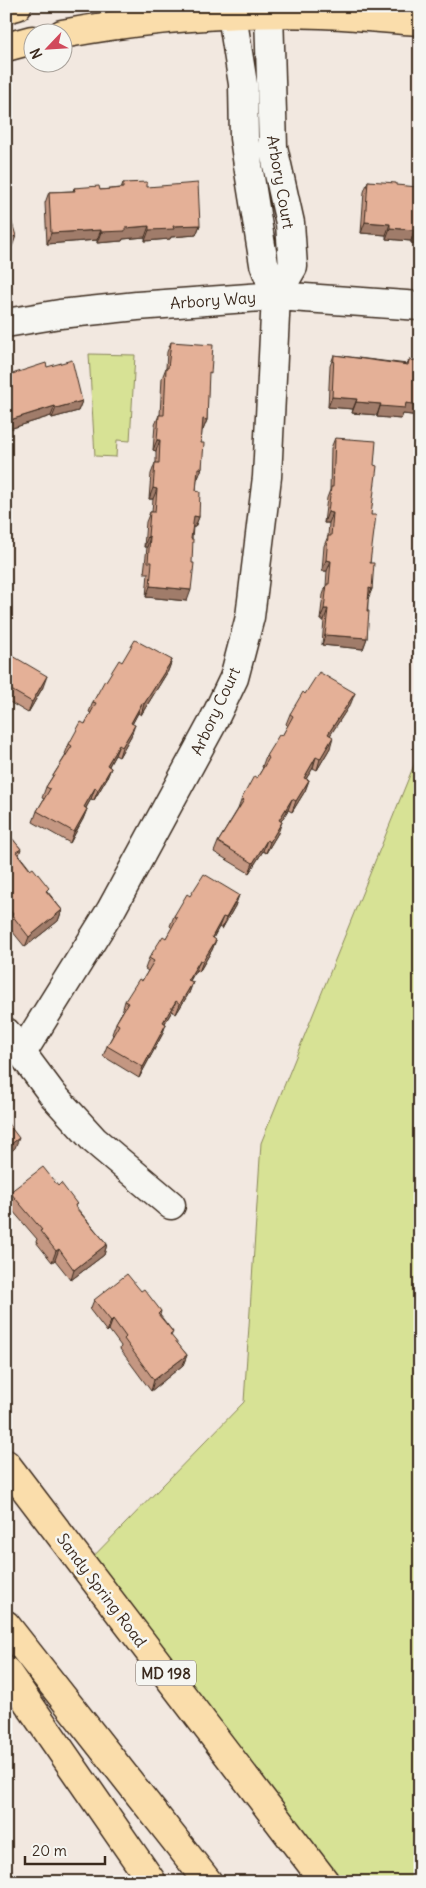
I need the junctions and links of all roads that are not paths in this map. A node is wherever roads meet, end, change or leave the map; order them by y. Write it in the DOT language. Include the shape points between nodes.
graph roads {
  1 [pos="17,6"];
  2 [pos="6,8"];
  3 [pos="266,10"];
  4 [pos="234,11"];
  5 [pos="420,21"];
  6 [pos="72,32"];
  7 [pos="22,43"];
  8 [pos="6,47"];
  9 [pos="276,296"];
  10 [pos="420,306"];
  11 [pos="6,323"];
  12 [pos="6,1032"];
  13 [pos="22,1053"];
  14 [pos="171,1205"];
  15 [pos="6,1464"];
  16 [pos="6,1625"];
  17 [pos="6,1671"];
  18 [pos="152,1882"];
  19 [pos="208,1882"];
  20 [pos="325,1882"];
  1 -- 2 [label="main road"];
  3 -- 4 [label="main road"];
  3 -- 5 [label="main road"];
  3 -- 9 [label="street, Arbory Court" via="273,147 290,223 292,267"];
  4 -- 6 [label="main road" via="142,20"];
  4 -- 9 [label="street, Arbory Court" via="243,84 244,138 264,264"];
  7 -- 8 [label="main road"];
  9 -- 10 [label="street, Arbory Way"];
  9 -- 11 [label="street, Arbory Way" via="137,306"];
  9 -- 13 [label="street, Arbory Court" via="267,477 250,616 234,678 111,910"];
  12 -- 13 [label="street"];
  13 -- 14 [label="street" via="94,1140"];
  15 -- 20 [label="main road, Sandy Spring Road / MD 198"];
  16 -- 19 [label="main road"];
  17 -- 18 [label="main road"];
}
